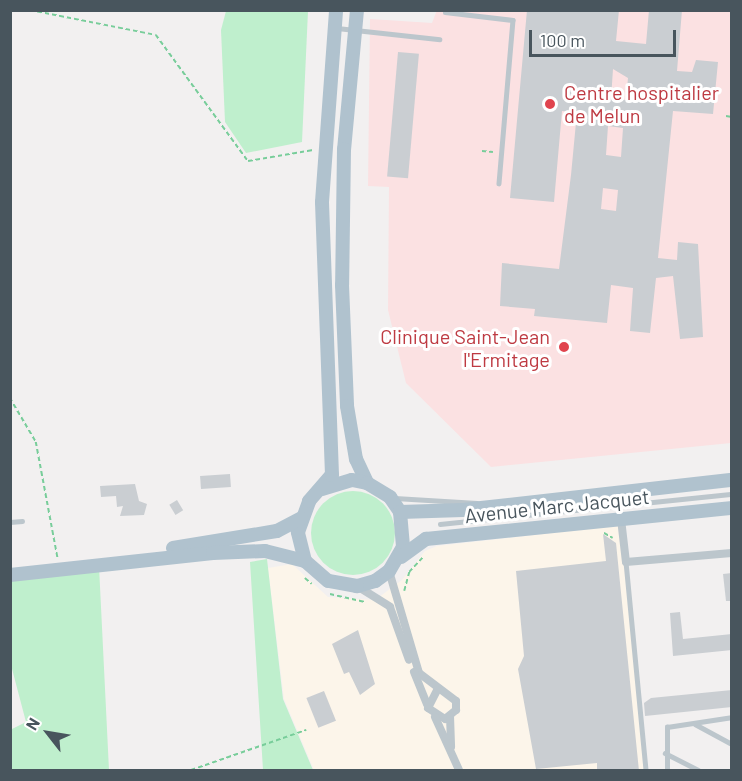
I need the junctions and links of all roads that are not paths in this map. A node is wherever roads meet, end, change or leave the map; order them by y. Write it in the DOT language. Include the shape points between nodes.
graph roads {
  1 [pos="336,10"];
  2 [pos="357,10"];
  3 [pos="445,12"];
  4 [pos="334,28"];
  5 [pos="354,30"];
  6 [pos="439,39"];
  7 [pos="499,183"];
  8 [pos="732,480"];
  9 [pos="367,483"];
  10 [pos="322,489"];
  11 [pos="732,494"];
  12 [pos="390,497"];
  13 [pos="500,505"];
  14 [pos="732,508"];
  15 [pos="400,512"];
  16 [pos="300,518"];
  17 [pos="621,519"];
  18 [pos="22,521"];
  19 [pos="10,522"];
  20 [pos="440,524"];
  21 [pos="224,547"];
  22 [pos="732,553"];
  23 [pos="305,561"];
  24 [pos="626,562"];
  25 [pos="10,566"];
  26 [pos="392,567"];
  27 [pos="10,575"];
  28 [pos="357,586"];
  29 [pos="437,690"];
  30 [pos="427,704"];
  31 [pos="450,716"];
  32 [pos="435,717"];
  33 [pos="732,717"];
  34 [pos="695,724"];
  35 [pos="732,744"];
  36 [pos="665,753"];
  37 [pos="457,766"];
  38 [pos="646,771"];
  39 [pos="667,771"];
  40 [pos="698,771"];
  1 -- 4 [label="main road"];
  2 -- 5 [label="main road"];
  3 -- 7 [label="lane" via="513,20"];
  4 -- 5 [label="lane"];
  4 -- 10 [label="main road" via="324,150 325,334 333,455 332,475"];
  5 -- 6 [label="lane"];
  5 -- 9 [label="main road" via="344,149 342,285 350,425"];
  8 -- 13 [label="main road, Avenue Marc Jacquet"];
  9 -- 10 [label="main road" via="352,480"];
  9 -- 12 [label="main road"];
  10 -- 16 [label="main road"];
  11 -- 20 [label="lane"];
  12 -- 13 [label="lane"];
  12 -- 15 [label="main road"];
  13 -- 15 [label="main road, Avenue Marc Jacquet"];
  14 -- 17 [label="main road, Avenue Marc Jacquet"];
  15 -- 26 [label="main road" via="403,547"];
  16 -- 21 [label="main road" via="277,531"];
  16 -- 23 [label="main road" via="298,532"];
  17 -- 24 [label="street"];
  17 -- 26 [label="main road, Avenue Marc Jacquet" via="426,539 415,542"];
  18 -- 19 [label="lane"];
  21 -- 23 [label="main road" via="265,551"];
  21 -- 25 [label="main road"];
  21 -- 27 [label="main road"];
  22 -- 24 [label="street"];
  23 -- 28 [label="main road" via="328,581"];
  24 -- 38 [label="lane"];
  26 -- 28 [label="main road"];
  26 -- 29 [label="street" via="411,655 419,673"];
  28 -- 30 [label="street" via="383,601 394,616"];
  29 -- 30 [label="street"];
  29 -- 31 [label="street" via="454,696"];
  30 -- 32 [label="street"];
  31 -- 32 [label="street"];
  31 -- 37 [label="street"];
  32 -- 37 [label="street"];
  33 -- 34 [label="lane"];
  34 -- 35 [label="lane"];
  34 -- 36 [label="lane" via="668,727"];
  36 -- 39 [label="lane"];
  36 -- 40 [label="lane"];
}
